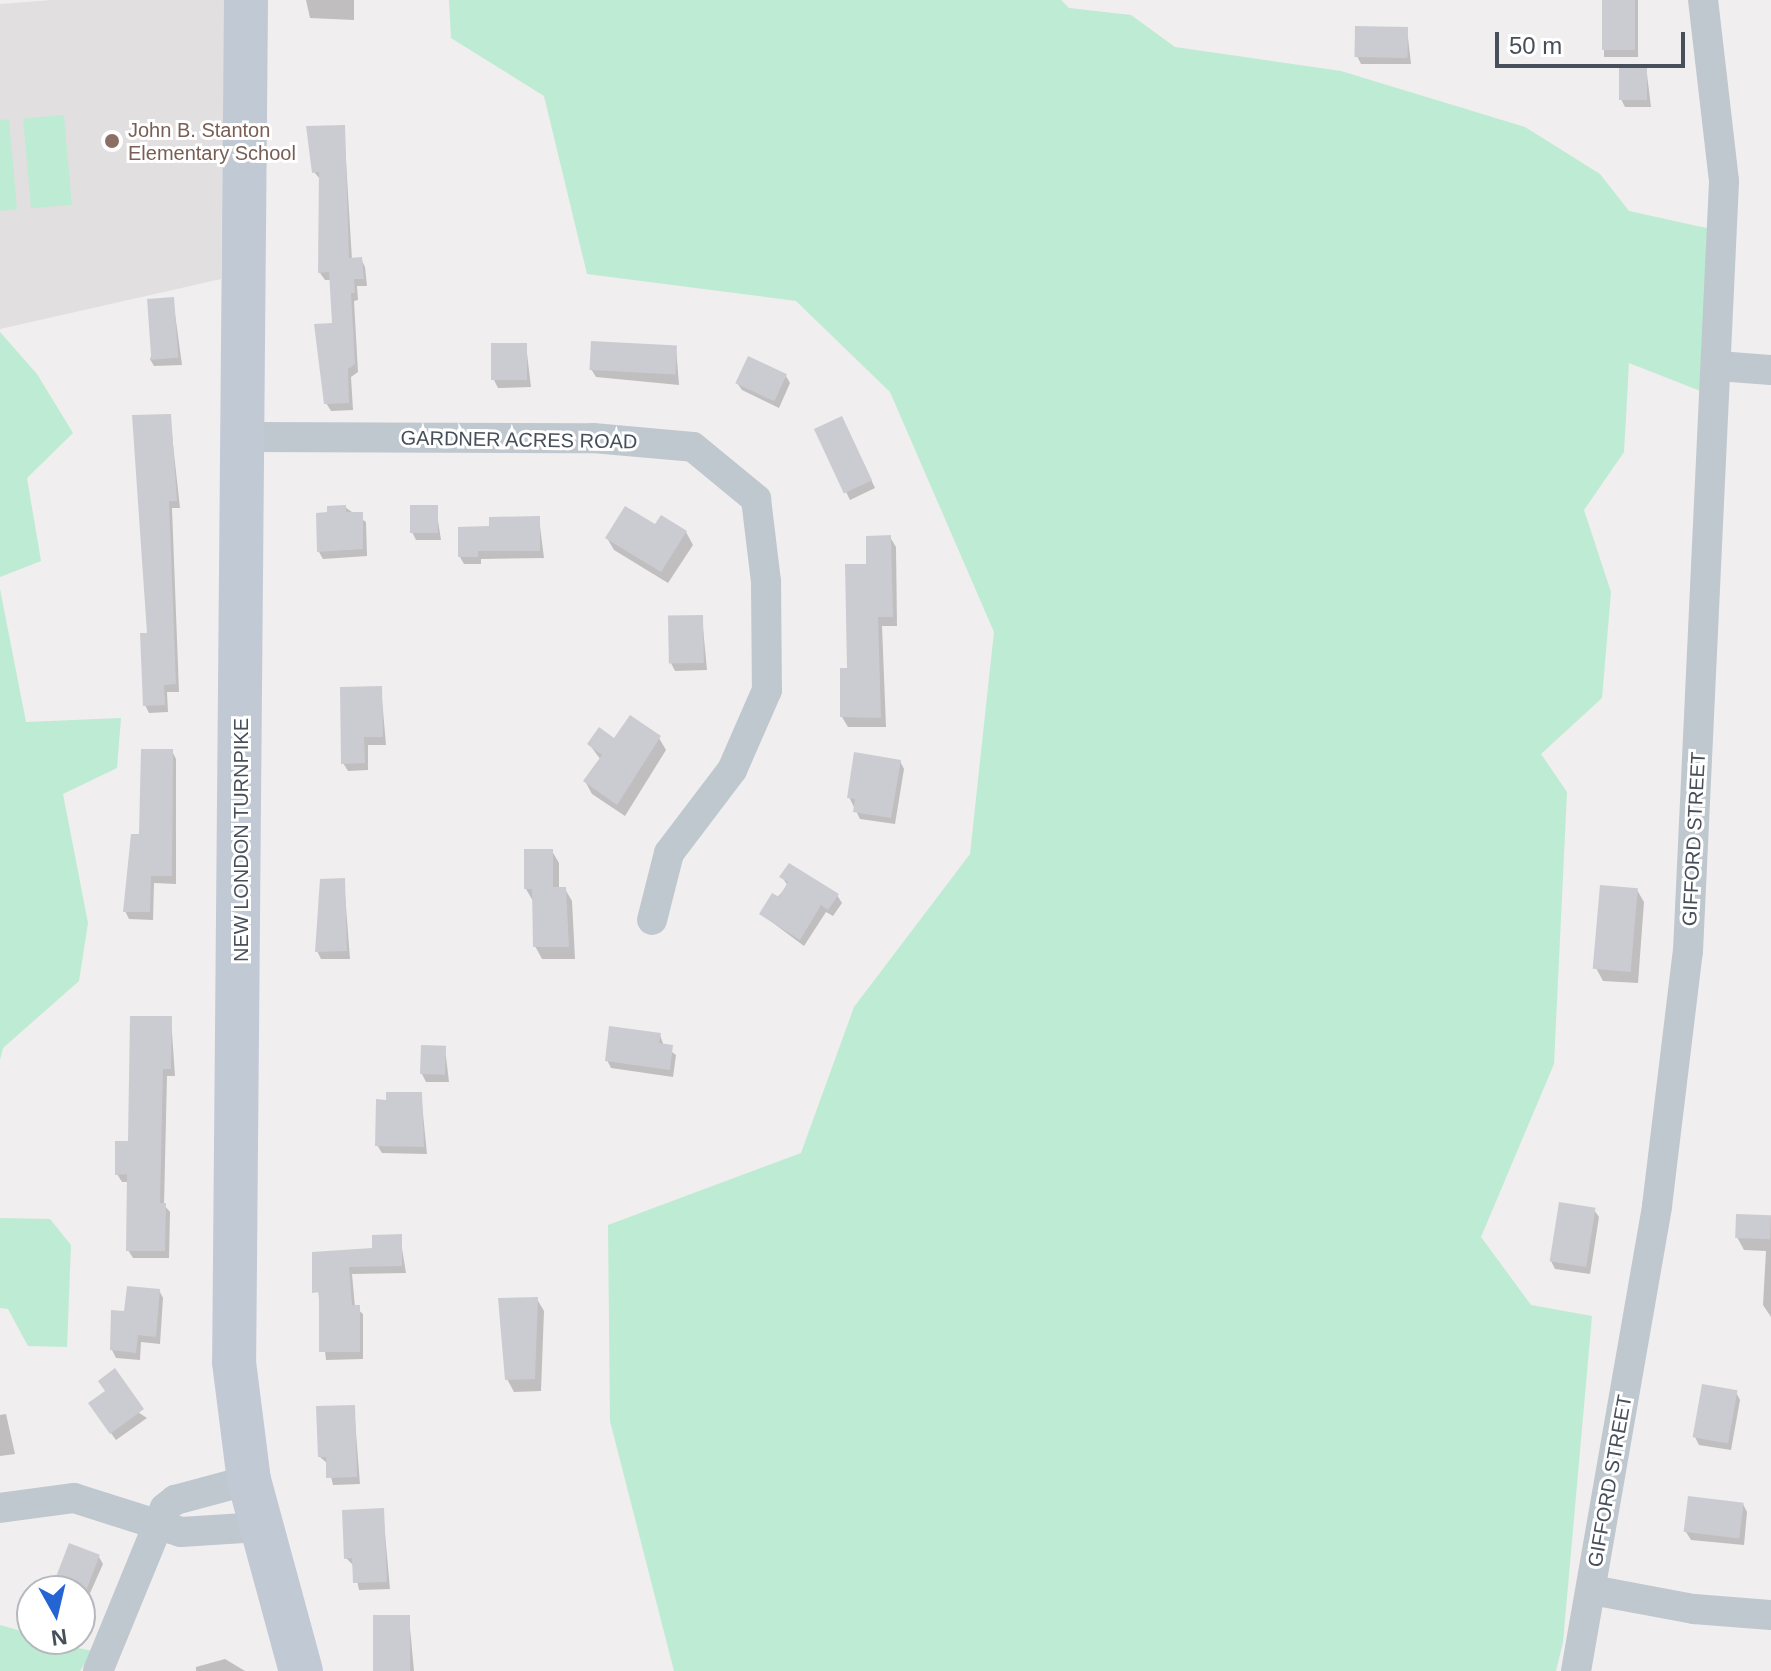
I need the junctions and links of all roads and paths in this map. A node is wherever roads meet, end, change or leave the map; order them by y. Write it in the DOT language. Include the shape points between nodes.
graph roads {
  1 [pos="246,0"];
  2 [pos="1703,0"];
  3 [pos="1718,366"];
  4 [pos="1771,370"];
  5 [pos="243,437"];
  6 [pos="652,920"];
  7 [pos="249,1480"];
  8 [pos="0,1508"];
  9 [pos="158,1524"];
  10 [pos="261,1527"];
  11 [pos="1592,1590"];
  12 [pos="1771,1615"];
  13 [pos="98,1671"];
  14 [pos="301,1671"];
  15 [pos="1576,1671"];
  1 -- 5 [label="main road, NEW LONDON TURNPIKE"];
  2 -- 3 [label="street, GIFFORD STREET" via="1724,181"];
  3 -- 4 [label="street"];
  3 -- 11 [label="street, GIFFORD STREET" via="1688,951 1657,1206"];
  5 -- 6 [label="street, GARDNER ACRES ROAD" via="593,438 693,447 756,499 766,582 767,690 732,770 669,853"];
  5 -- 7 [label="main road, NEW LONDON TURNPIKE" via="234,1362"];
  7 -- 9 [label="street" via="175,1500"];
  7 -- 10 [label="main road, NEW LONDON TURNPIKE"];
  8 -- 9 [label="street" via="81,1498"];
  9 -- 10 [label="street" via="198,1533"];
  9 -- 13 [label="street"];
  10 -- 14 [label="main road, NEW LONDON TURNPIKE"];
  11 -- 12 [label="street" via="1694,1609"];
  11 -- 15 [label="street, GIFFORD STREET"];
}
